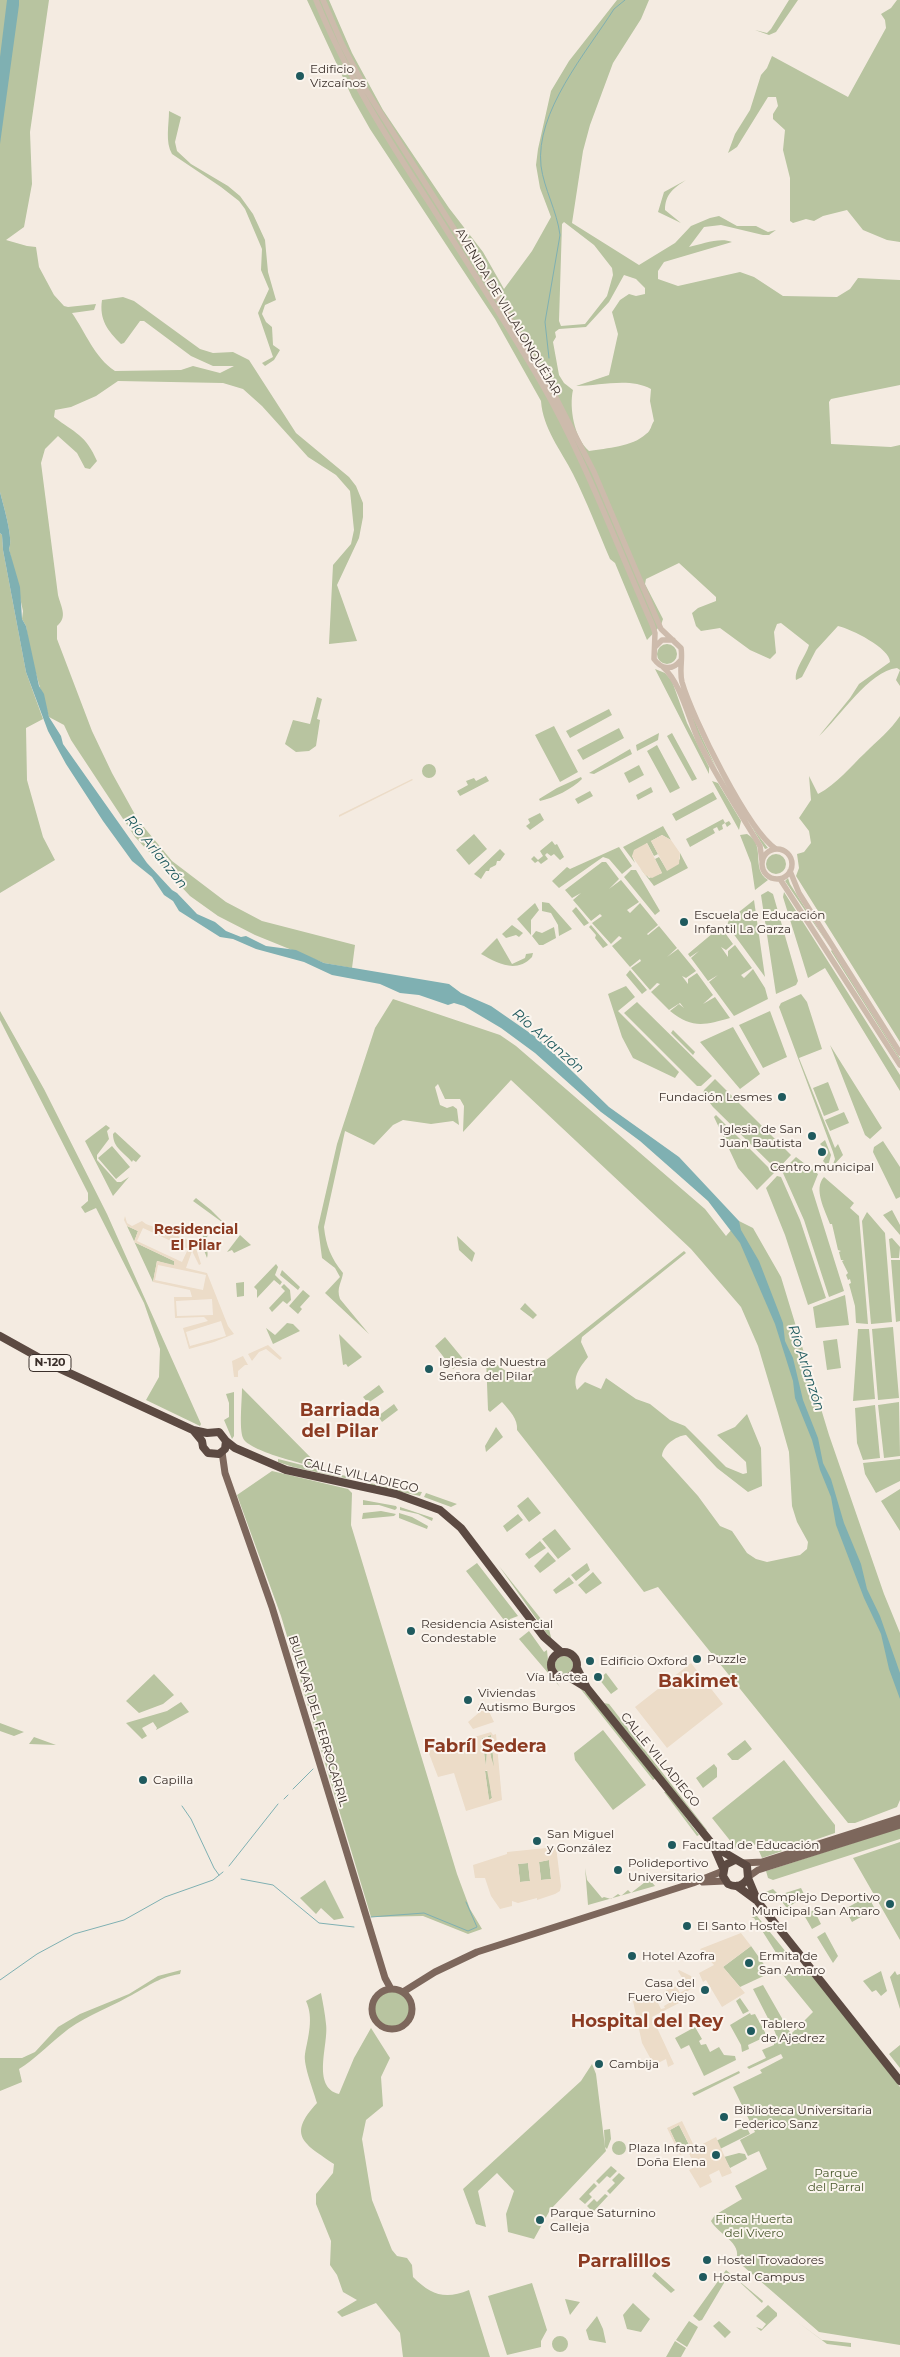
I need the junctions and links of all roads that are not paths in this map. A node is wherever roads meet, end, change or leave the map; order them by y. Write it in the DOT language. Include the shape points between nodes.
graph roads {
  1 [pos="316,0"];
  2 [pos="323,0"];
  3 [pos="673,640"];
  4 [pos="654,648"];
  5 [pos="681,659"];
  6 [pos="663,667"];
  7 [pos="776,849"];
  8 [pos="762,861"];
  9 [pos="790,872"];
  10 [pos="780,879"];
  11 [pos="900,1053"];
  12 [pos="900,1065"];
  13 [pos="0,1336"];
  14 [pos="193,1430"];
  15 [pos="207,1433"];
  16 [pos="202,1441"];
  17 [pos="222,1449"];
  18 [pos="544,1637"];
  19 [pos="561,1652"];
  20 [pos="552,1660"];
  21 [pos="577,1668"];
  22 [pos="569,1677"];
  23 [pos="587,1688"];
  24 [pos="900,1818"];
  25 [pos="900,1825"];
  26 [pos="713,1846"];
  27 [pos="735,1860"];
  28 [pos="744,1863"];
  29 [pos="723,1870"];
  30 [pos="748,1878"];
  31 [pos="725,1882"];
  32 [pos="693,1884"];
  33 [pos="737,1886"];
  34 [pos="755,1900"];
  35 [pos="388,1989"];
  36 [pos="405,1993"];
  37 [pos="900,2081"];
  1 -- 4 [label="street, AVENIDA DE VILLALONQUÉJAR" via="362,95 498,312 569,436 600,500 652,624"];
  2 -- 3 [label="street, AVENIDA DE VILLALONQUÉJAR" via="344,49 376,107 491,286 558,401 597,479 661,629"];
  3 -- 4 [label="street" via="662,640"];
  3 -- 5 [label="street" via="681,648"];
  4 -- 6 [label="street" via="654,659"];
  5 -- 6 [label="street" via="674,667"];
  5 -- 7 [label="street" via="684,686 703,735 752,821 767,843"];
  6 -- 8 [label="street" via="675,680 702,747 760,846"];
  7 -- 8 [label="street" via="766,854"];
  7 -- 9 [label="street" via="789,856"];
  8 -- 10 [label="street" via="766,875"];
  9 -- 10 [label="street"];
  9 -- 11 [label="street" via="799,893"];
  10 -- 12 [label="street"];
  13 -- 14 [label="highway, N-120" via="54,1366"];
  14 -- 15 [label="highway, N-120"];
  14 -- 16 [label="highway, N-120"];
  15 -- 16 [label="highway"];
  15 -- 17 [label="highway" via="218,1432"];
  16 -- 17 [label="highway" via="205,1450"];
  17 -- 18 [label="highway, CALLE VILLADIEGO" via="235,1448 298,1474 396,1494 427,1504 453,1519"];
  17 -- 35 [label="main road, BULEVAR DEL FERROCARRIL" via="225,1473 272,1607"];
  18 -- 19 [label="highway, CALLE VILLADIEGO"];
  18 -- 20 [label="highway, CALLE VILLADIEGO"];
  19 -- 20 [label="highway"];
  19 -- 21 [label="highway" via="574,1657"];
  20 -- 22 [label="highway" via="554,1674"];
  21 -- 22 [label="highway"];
  21 -- 23 [label="highway, CALLE VILLADIEGO"];
  22 -- 23 [label="highway, CALLE VILLADIEGO"];
  23 -- 26 [label="highway, CALLE VILLADIEGO"];
  24 -- 28 [label="main road" via="762,1862"];
  25 -- 30 [label="main road" via="758,1870"];
  26 -- 27 [label="highway, CALLE VILLADIEGO"];
  26 -- 29 [label="highway, CALLE VILLADIEGO"];
  27 -- 28 [label="highway"];
  27 -- 29 [label="highway" via="727,1863"];
  28 -- 30 [label="highway"];
  29 -- 31 [label="highway"];
  29 -- 32 [label="main road"];
  30 -- 33 [label="highway"];
  30 -- 34 [label="highway"];
  31 -- 32 [label="main road"];
  31 -- 33 [label="highway"];
  32 -- 36 [label="main road" via="477,1952 435,1972"];
  33 -- 34 [label="highway"];
  34 -- 37 [label="highway"];
  35 -- 36 [label="main road"];
  35 -- 36 [label="main road" via="375,1998 372,2010 376,2022 386,2029 399,2028 409,2021 412,2010"];
}
